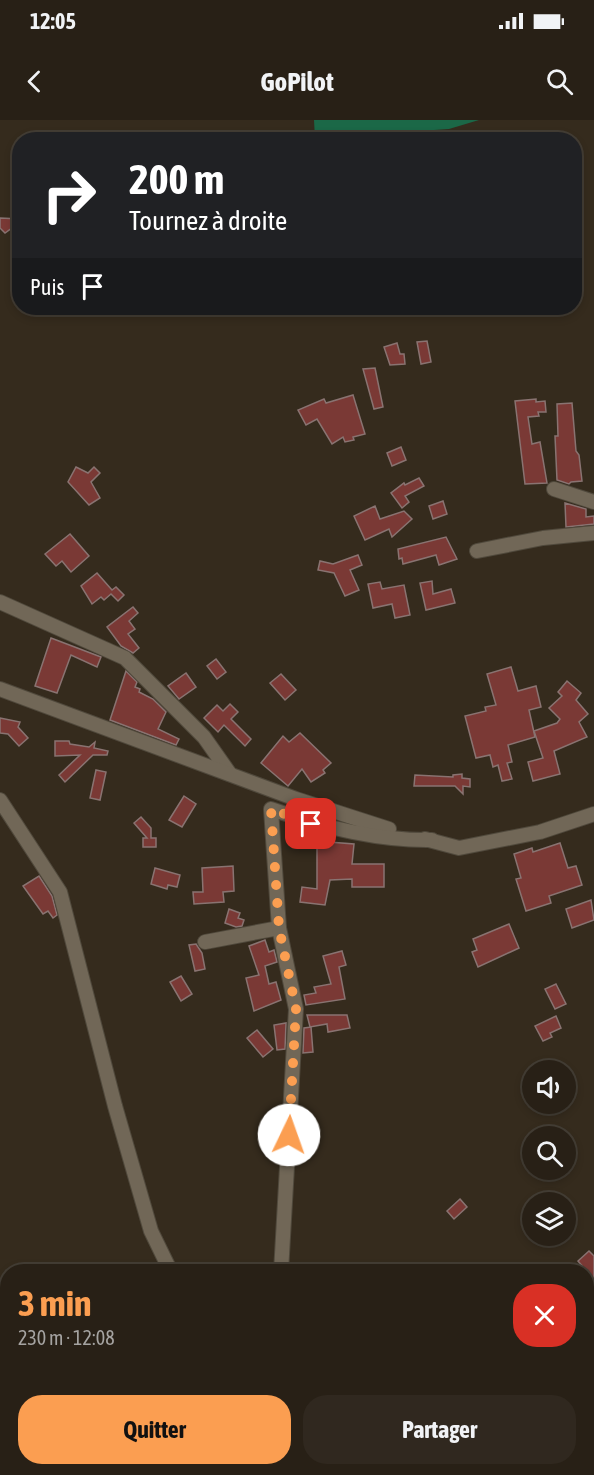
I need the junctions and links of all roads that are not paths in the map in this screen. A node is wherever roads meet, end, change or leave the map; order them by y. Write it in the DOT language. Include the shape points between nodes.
graph roads {
  1 [pos="554,489"];
  2 [pos="594,502"];
  3 [pos="594,533"];
  4 [pos="477,551"];
  5 [pos="0,602"];
  6 [pos="0,677"];
  7 [pos="0,689"];
  8 [pos="14,693"];
  9 [pos="230,774"];
  10 [pos="0,800"];
  11 [pos="591,817"];
  12 [pos="432,840"];
  13 [pos="279,928"];
  14 [pos="205,942"];
  15 [pos="167,1264"];
  16 [pos="281,1264"];
  1 -- 2 [label="street"];
  3 -- 4 [label="street"];
  5 -- 9 [label="street" via="125,658 204,737"];
  6 -- 8 [label="street"];
  7 -- 8 [label="street"];
  8 -- 9 [label="street"];
  9 -- 12 [label="street" via="371,825"];
  10 -- 15 [label="street" via="60,892 118,1118 151,1231"];
  11 -- 12 [label="street" via="459,848"];
  12 -- 13 [label="street" via="405,841 311,824 271,809"];
  13 -- 14 [label="street"];
  13 -- 16 [label="street" via="296,1009"];
}
